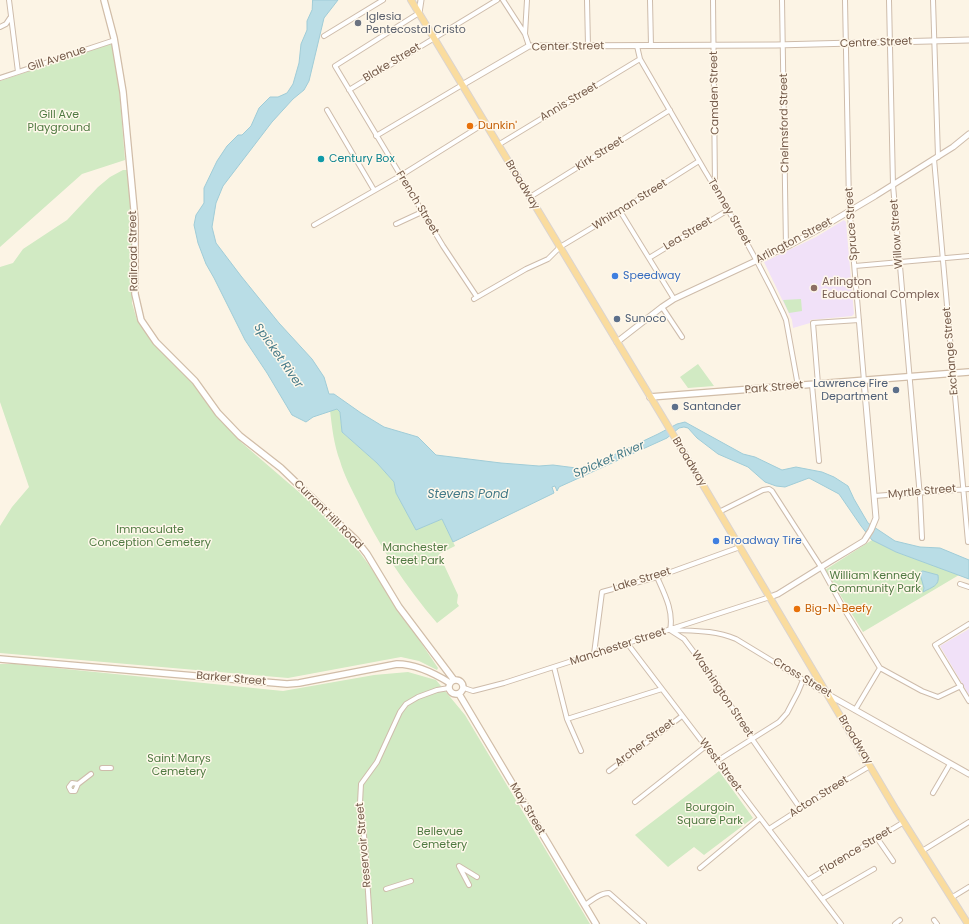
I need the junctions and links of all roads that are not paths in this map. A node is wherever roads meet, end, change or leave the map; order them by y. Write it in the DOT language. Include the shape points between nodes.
graph roads {
  1 [pos="9,0"];
  2 [pos="104,0"];
  3 [pos="383,0"];
  4 [pos="411,0"];
  5 [pos="421,0"];
  6 [pos="497,0"];
  7 [pos="502,0"];
  8 [pos="527,0"];
  9 [pos="587,0"];
  10 [pos="650,0"];
  11 [pos="713,0"];
  12 [pos="782,0"];
  13 [pos="845,0"];
  14 [pos="890,0"];
  15 [pos="933,0"];
  16 [pos="419,13"];
  17 [pos="10,17"];
  18 [pos="0,27"];
  19 [pos="525,34"];
  20 [pos="324,36"];
  21 [pos="434,38"];
  22 [pos="115,40"];
  23 [pos="969,40"];
  24 [pos="934,41"];
  25 [pos="890,42"];
  26 [pos="845,44"];
  27 [pos="783,45"];
  28 [pos="529,46"];
  29 [pos="588,46"];
  30 [pos="637,46"];
  31 [pos="651,46"];
  32 [pos="714,46"];
  33 [pos="640,59"];
  34 [pos="18,72"];
  35 [pos="0,78"];
  36 [pos="462,85"];
  37 [pos="349,90"];
  38 [pos="327,110"];
  39 [pos="670,110"];
  40 [pos="485,122"];
  41 [pos="969,134"];
  42 [pos="376,136"];
  43 [pos="498,145"];
  44 [pos="936,158"];
  45 [pos="699,161"];
  46 [pos="400,176"];
  47 [pos="893,185"];
  48 [pos="715,186"];
  49 [pos="374,190"];
  50 [pos="530,197"];
  51 [pos="728,210"];
  52 [pos="620,211"];
  53 [pos="849,211"];
  54 [pos="422,212"];
  55 [pos="396,224"];
  56 [pos="314,225"];
  57 [pos="560,247"];
  58 [pos="786,247"];
  59 [pos="969,256"];
  60 [pos="649,258"];
  61 [pos="943,258"];
  62 [pos="757,260"];
  63 [pos="899,262"];
  64 [pos="855,266"];
  65 [pos="476,298"];
  66 [pos="674,299"];
  67 [pos="662,307"];
  68 [pos="859,320"];
  69 [pos="682,337"];
  70 [pos="617,342"];
  71 [pos="969,372"];
  72 [pos="953,374"];
  73 [pos="909,377"];
  74 [pos="864,381"];
  75 [pos="815,384"];
  76 [pos="798,386"];
  77 [pos="650,397"];
  78 [pos="264,455"];
  79 [pos="819,461"];
  80 [pos="963,489"];
  81 [pos="969,489"];
  82 [pos="919,492"];
  83 [pos="874,496"];
  84 [pos="719,512"];
  85 [pos="922,538"];
  86 [pos="968,542"];
  87 [pos="740,547"];
  88 [pos="821,567"];
  89 [pos="657,576"];
  90 [pos="960,584"];
  91 [pos="969,587"];
  92 [pos="770,597"];
  93 [pos="969,624"];
  94 [pos="670,630"];
  95 [pos="627,643"];
  96 [pos="594,654"];
  97 [pos="3,659"];
  98 [pos="554,667"];
  99 [pos="880,668"];
  100 [pos="803,680"];
  101 [pos="451,684"];
  102 [pos="961,686"];
  103 [pos="464,688"];
  104 [pos="662,689"];
  105 [pos="459,694"];
  106 [pos="827,694"];
  107 [pos="969,701"];
  108 [pos="855,710"];
  109 [pos="682,716"];
  110 [pos="567,719"];
  111 [pos="752,739"];
  112 [pos="706,746"];
  113 [pos="581,751"];
  114 [pos="717,761"];
  115 [pos="950,764"];
  116 [pos="870,766"];
  117 [pos="102,768"];
  118 [pos="111,768"];
  119 [pos="609,771"];
  120 [pos="968,773"];
  121 [pos="91,774"];
  122 [pos="78,784"];
  123 [pos="933,793"];
  124 [pos="635,802"];
  125 [pos="800,808"];
  126 [pos="760,818"];
  127 [pos="904,822"];
  128 [pos="969,822"];
  129 [pos="769,829"];
  130 [pos="877,838"];
  131 [pos="922,851"];
  132 [pos="893,861"];
  133 [pos="700,868"];
  134 [pos="874,869"];
  135 [pos="477,877"];
  136 [pos="808,880"];
  137 [pos="411,881"];
  138 [pos="469,885"];
  139 [pos="969,887"];
  140 [pos="386,889"];
  141 [pos="951,898"];
  142 [pos="822,899"];
  143 [pos="585,905"];
  144 [pos="900,920"];
  145 [pos="370,924"];
  146 [pos="596,924"];
  147 [pos="644,924"];
  148 [pos="841,924"];
  149 [pos="895,924"];
  150 [pos="968,924"];
  1 -- 17 [label="street"];
  2 -- 22 [label="main road, Railroad Street"];
  3 -- 20 [label="street"];
  4 -- 16 [label="main road, Broadway"];
  5 -- 16 [label="street"];
  6 -- 21 [label="street, Blake Street"];
  7 -- 19 [label="street"];
  8 -- 19 [label="street"];
  9 -- 29 [label="street"];
  10 -- 31 [label="street"];
  11 -- 32 [label="street, Camden Street"];
  12 -- 27 [label="street, Chelmsford Street"];
  13 -- 26 [label="street, Spruce Street"];
  14 -- 25 [label="street, Willow Street"];
  15 -- 24 [label="street, Exchange Street"];
  16 -- 21 [label="main road, Broadway"];
  16 -- 37 [label="street, French Street" via="335,66"];
  17 -- 18 [label="street" via="6,24"];
  17 -- 34 [label="street"];
  19 -- 28 [label="street"];
  21 -- 36 [label="main road, Broadway"];
  21 -- 37 [label="street, Blake Street"];
  22 -- 34 [label="street, Gill Avenue"];
  22 -- 78 [label="main road, Railroad Street" via="123,92 135,220 135,294 141,320 156,342 195,381 218,413 240,436"];
  23 -- 24 [label="street, Centre Street"];
  24 -- 25 [label="street, Centre Street"];
  24 -- 44 [label="street, Exchange Street"];
  25 -- 26 [label="street, Centre Street"];
  25 -- 47 [label="street, Willow Street"];
  26 -- 27 [label="street, Centre Street"];
  26 -- 53 [label="street, Spruce Street"];
  27 -- 32 [label="street, Center Street"];
  27 -- 58 [label="street, Chelmsford Street"];
  28 -- 29 [label="street, Center Street"];
  28 -- 36 [label="street, Center Street"];
  29 -- 30 [label="street, Center Street"];
  30 -- 31 [label="street, Center Street"];
  30 -- 33 [label="street, Tenney Street"];
  31 -- 32 [label="street, Center Street"];
  32 -- 48 [label="street, Camden Street"];
  33 -- 39 [label="street, Tenney Street"];
  33 -- 43 [label="street, Annis Street"];
  34 -- 35 [label="street, Gill Avenue"];
  36 -- 40 [label="main road, Broadway"];
  36 -- 42 [label="street, Center Street"];
  37 -- 42 [label="street, French Street"];
  38 -- 49 [label="street"];
  39 -- 45 [label="street, Tenney Street"];
  39 -- 50 [label="street, Kirk Street"];
  40 -- 43 [label="main road, Broadway"];
  40 -- 46 [label="street"];
  41 -- 44 [label="street, Arlington Street"];
  42 -- 46 [label="street, French Street"];
  43 -- 50 [label="main road, Broadway"];
  44 -- 47 [label="street, Arlington Street"];
  44 -- 61 [label="street, Exchange Street"];
  45 -- 48 [label="street, Tenney Street"];
  45 -- 52 [label="street, Whitman Street"];
  46 -- 49 [label="street"];
  46 -- 54 [label="street, French Street"];
  47 -- 53 [label="street, Arlington Street"];
  47 -- 63 [label="street, Willow Street"];
  48 -- 51 [label="street, Tenney Street"];
  49 -- 56 [label="street"];
  50 -- 57 [label="main road, Broadway"];
  51 -- 60 [label="street, Lea Street"];
  51 -- 62 [label="street, Tenney Street"];
  52 -- 57 [label="street, Whitman Street"];
  52 -- 60 [label="street"];
  53 -- 58 [label="street, Arlington Street"];
  53 -- 64 [label="street, Spruce Street"];
  54 -- 55 [label="street"];
  54 -- 65 [label="street, French Street"];
  57 -- 65 [label="street, Whitman Street" via="548,259"];
  57 -- 70 [label="main road, Broadway"];
  58 -- 62 [label="street, Arlington Street"];
  59 -- 61 [label="street"];
  60 -- 66 [label="street"];
  61 -- 63 [label="street"];
  61 -- 72 [label="street, Exchange Street"];
  62 -- 66 [label="street, Arlington Street"];
  62 -- 76 [label="street, Tenney Street" via="786,320"];
  63 -- 64 [label="street"];
  63 -- 73 [label="street, Willow Street"];
  64 -- 68 [label="street, Spruce Street"];
  66 -- 67 [label="street, Arlington Street"];
  67 -- 69 [label="street"];
  67 -- 70 [label="street, Arlington Street"];
  68 -- 74 [label="street, Spruce Street"];
  68 -- 75 [label="street" via="813,323"];
  70 -- 77 [label="main road, Broadway"];
  71 -- 72 [label="main road, Park Street"];
  72 -- 73 [label="main road, Park Street"];
  72 -- 80 [label="street, Exchange Street"];
  73 -- 74 [label="main road, Park Street"];
  73 -- 82 [label="street, Willow Street"];
  74 -- 75 [label="main road, Park Street"];
  74 -- 83 [label="street, Spruce Street"];
  75 -- 76 [label="main road, Park Street"];
  75 -- 79 [label="street"];
  76 -- 77 [label="main road, Park Street"];
  77 -- 84 [label="main road, Broadway"];
  78 -- 101 [label="main road, Currant Hill Road" via="356,540"];
  80 -- 81 [label="street, Myrtle Street"];
  80 -- 82 [label="street, Myrtle Street"];
  80 -- 86 [label="street, Exchange Street"];
  82 -- 83 [label="street, Myrtle Street"];
  82 -- 85 [label="street, Willow Street"];
  83 -- 88 [label="street, Spruce Street" via="876,518 864,541"];
  84 -- 87 [label="main road, Broadway"];
  84 -- 88 [label="street" via="769,489"];
  87 -- 89 [label="street, Lake Street"];
  87 -- 92 [label="main road, Broadway"];
  88 -- 92 [label="street"];
  88 -- 99 [label="street"];
  89 -- 94 [label="street" via="669,607 672,621"];
  89 -- 96 [label="street, Lake Street" via="602,592"];
  90 -- 91 [label="street"];
  92 -- 94 [label="street, Manchester Street"];
  92 -- 106 [label="main road, Broadway"];
  93 -- 102 [label="street" via="934,645"];
  94 -- 95 [label="street, Manchester Street"];
  94 -- 100 [label="street, Cross Street" via="710,631 726,635"];
  94 -- 111 [label="street, Washington Street" via="684,639 714,678"];
  95 -- 96 [label="street, Manchester Street"];
  95 -- 104 [label="street, West Street"];
  96 -- 98 [label="street, Manchester Street"];
  97 -- 101 [label="main road, Barker Street" via="287,684 408,664"];
  98 -- 103 [label="street, Manchester Street" via="473,691"];
  98 -- 110 [label="street"];
  99 -- 102 [label="street" via="938,697"];
  99 -- 108 [label="street"];
  100 -- 106 [label="street, Cross Street"];
  100 -- 111 [label="street" via="787,713 779,722"];
  101 -- 103 [label="main road" via="461,682"];
  101 -- 105 [label="main road" via="452,694"];
  101 -- 145 [label="street, Reservoir Street" via="406,704 377,762 362,784 360,803"];
  102 -- 107 [label="street"];
  103 -- 105 [label="main road"];
  104 -- 109 [label="street, West Street"];
  104 -- 110 [label="street"];
  105 -- 143 [label="main road, May Street"];
  106 -- 108 [label="street, Cross Street"];
  106 -- 116 [label="main road, Broadway"];
  108 -- 115 [label="street, Cross Street"];
  109 -- 112 [label="street, West Street"];
  109 -- 119 [label="street, Archer Street"];
  110 -- 113 [label="street"];
  111 -- 114 [label="street"];
  111 -- 125 [label="street, Washington Street"];
  112 -- 114 [label="street, West Street"];
  112 -- 124 [label="street"];
  114 -- 126 [label="street, West Street"];
  115 -- 120 [label="street, Cross Street"];
  115 -- 123 [label="street"];
  116 -- 125 [label="street, Acton Street"];
  116 -- 127 [label="main road, Broadway"];
  117 -- 118 [label="street"];
  121 -- 122 [label="street"];
  125 -- 129 [label="street, Acton Street"];
  126 -- 129 [label="street, West Street"];
  126 -- 133 [label="street"];
  127 -- 130 [label="street, Florence Street"];
  127 -- 131 [label="main road, Broadway"];
  128 -- 131 [label="street"];
  129 -- 136 [label="street, West Street"];
  130 -- 132 [label="street"];
  130 -- 136 [label="street, Florence Street"];
  131 -- 141 [label="main road, Broadway"];
  134 -- 142 [label="street"];
  135 -- 138 [label="street" via="459,866"];
  136 -- 142 [label="street, West Street"];
  137 -- 140 [label="street"];
  139 -- 141 [label="street"];
  141 -- 150 [label="main road, Broadway"];
  142 -- 148 [label="street, West Street"];
  143 -- 146 [label="main road, May Street"];
  143 -- 147 [label="street" via="597,896 609,893"];
  144 -- 149 [label="street"];
}
